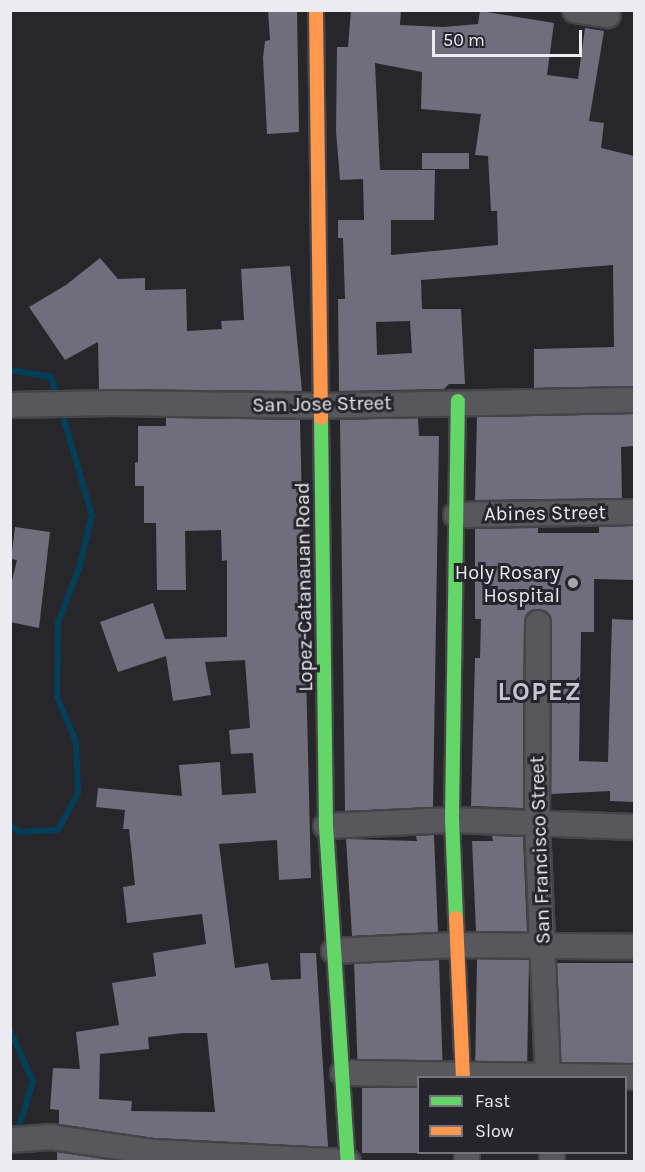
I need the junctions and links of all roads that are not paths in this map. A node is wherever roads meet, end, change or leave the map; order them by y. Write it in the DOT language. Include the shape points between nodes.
graph roads {
  1 [pos="316,10"];
  2 [pos="574,10"];
  3 [pos="608,15"];
  4 [pos="634,400"];
  5 [pos="458,401"];
  6 [pos="10,405"];
  7 [pos="321,406"];
  8 [pos="634,512"];
  9 [pos="456,515"];
  10 [pos="538,623"];
  11 [pos="452,820"];
  12 [pos="537,823"];
  13 [pos="326,826"];
  14 [pos="634,826"];
  15 [pos="456,945"];
  16 [pos="542,946"];
  17 [pos="634,947"];
  18 [pos="334,951"];
  19 [pos="343,1073"];
  20 [pos="463,1075"];
  21 [pos="548,1076"];
  22 [pos="10,1140"];
  23 [pos="153,1157"];
  24 [pos="348,1161"];
  1 -- 7 [label="main road, Lopez-Catanauan Road"];
  2 -- 3 [label="street"];
  4 -- 5 [label="street, San Jose Street"];
  5 -- 7 [label="street, San Jose Street"];
  5 -- 9 [label="main road"];
  6 -- 7 [label="street, San Jose Street" via="112,402"];
  7 -- 13 [label="main road, Lopez-Catanauan Road"];
  8 -- 9 [label="street, Abines Street"];
  9 -- 11 [label="main road"];
  10 -- 12 [label="street, San Francisco Street"];
  11 -- 12 [label="street"];
  11 -- 13 [label="street"];
  11 -- 15 [label="main road"];
  12 -- 14 [label="street"];
  12 -- 16 [label="street, San Francisco Street"];
  13 -- 18 [label="main road, Lopez-Catanauan Road"];
  15 -- 16 [label="street"];
  15 -- 18 [label="street"];
  15 -- 20 [label="main road"];
  16 -- 17 [label="street"];
  16 -- 21 [label="street, San Francisco Street"];
  18 -- 19 [label="main road, Lopez-Catanauan Road"];
  19 -- 20 [label="street"];
  19 -- 24 [label="main road, Lopez-Catanauan Road"];
  20 -- 21 [label="street"];
  22 -- 23 [label="street" via="51,1137"];
  23 -- 24 [label="street"];
}
